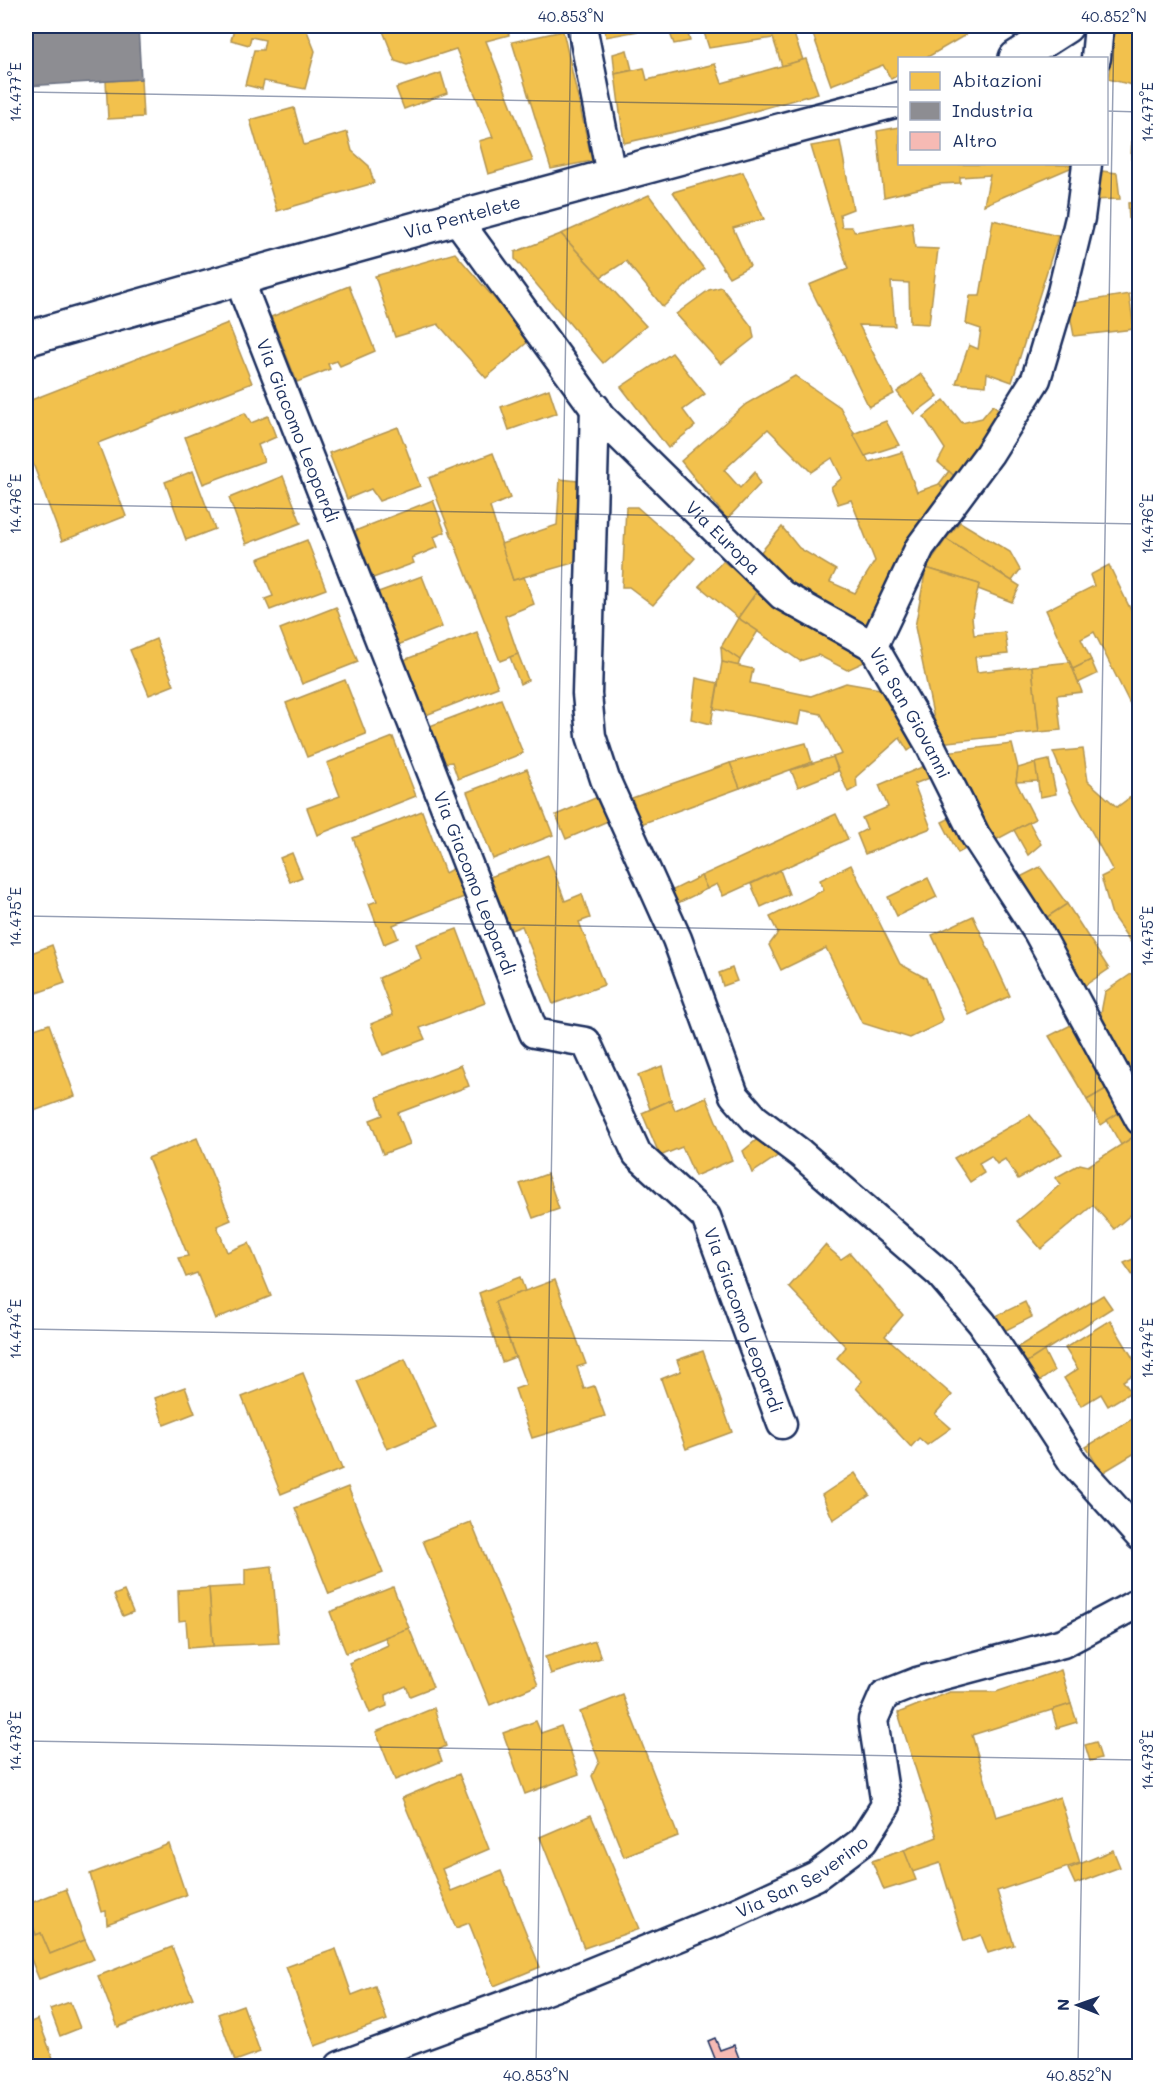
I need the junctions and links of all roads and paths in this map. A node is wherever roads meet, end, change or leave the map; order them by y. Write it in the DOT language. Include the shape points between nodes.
graph roads {
  1 [pos="582,26"];
  2 [pos="1066,26"];
  3 [pos="1099,26"];
  4 [pos="1018,57"];
  5 [pos="1096,57"];
  6 [pos="898,100"];
  7 [pos="1087,165"];
  8 [pos="611,175"];
  9 [pos="456,218"];
  10 [pos="238,277"];
  11 [pos="26,339"];
  12 [pos="595,407"];
  13 [pos="873,646"];
  14 [pos="1140,1120"];
  15 [pos="782,1424"];
  16 [pos="1140,1536"];
  17 [pos="1140,1602"];
  18 [pos="340,2067"];
  1 -- 8 [label="street"];
  2 -- 4 [label="main road"];
  3 -- 5 [label="street"];
  6 -- 8 [label="main road, Via Pentelete"];
  7 -- 13 [label="street, Via San Giovanni" via="1065,282 1036,379 989,454 920,547"];
  8 -- 9 [label="main road, Via Pentelete"];
  9 -- 10 [label="main road, Via Pentelete"];
  9 -- 12 [label="street, Via Europa"];
  10 -- 11 [label="main road, Via Pentelete"];
  10 -- 15 [label="street, Via Giacomo Leopardi" via="534,1033 586,1042 637,1154 706,1217"];
  12 -- 13 [label="street, Via Europa" via="782,596"];
  12 -- 16 [label="street" via="587,694 591,736 605,779 677,939 734,1095 755,1119 940,1274 982,1323 1073,1462"];
  13 -- 14 [label="street, Via San Giovanni" via="929,743 975,835 1038,932"];
  17 -- 18 [label="street, Via San Severino" via="1063,1643 917,1682 884,1695 873,1720 886,1805 863,1841 816,1876 578,1978"];
}
